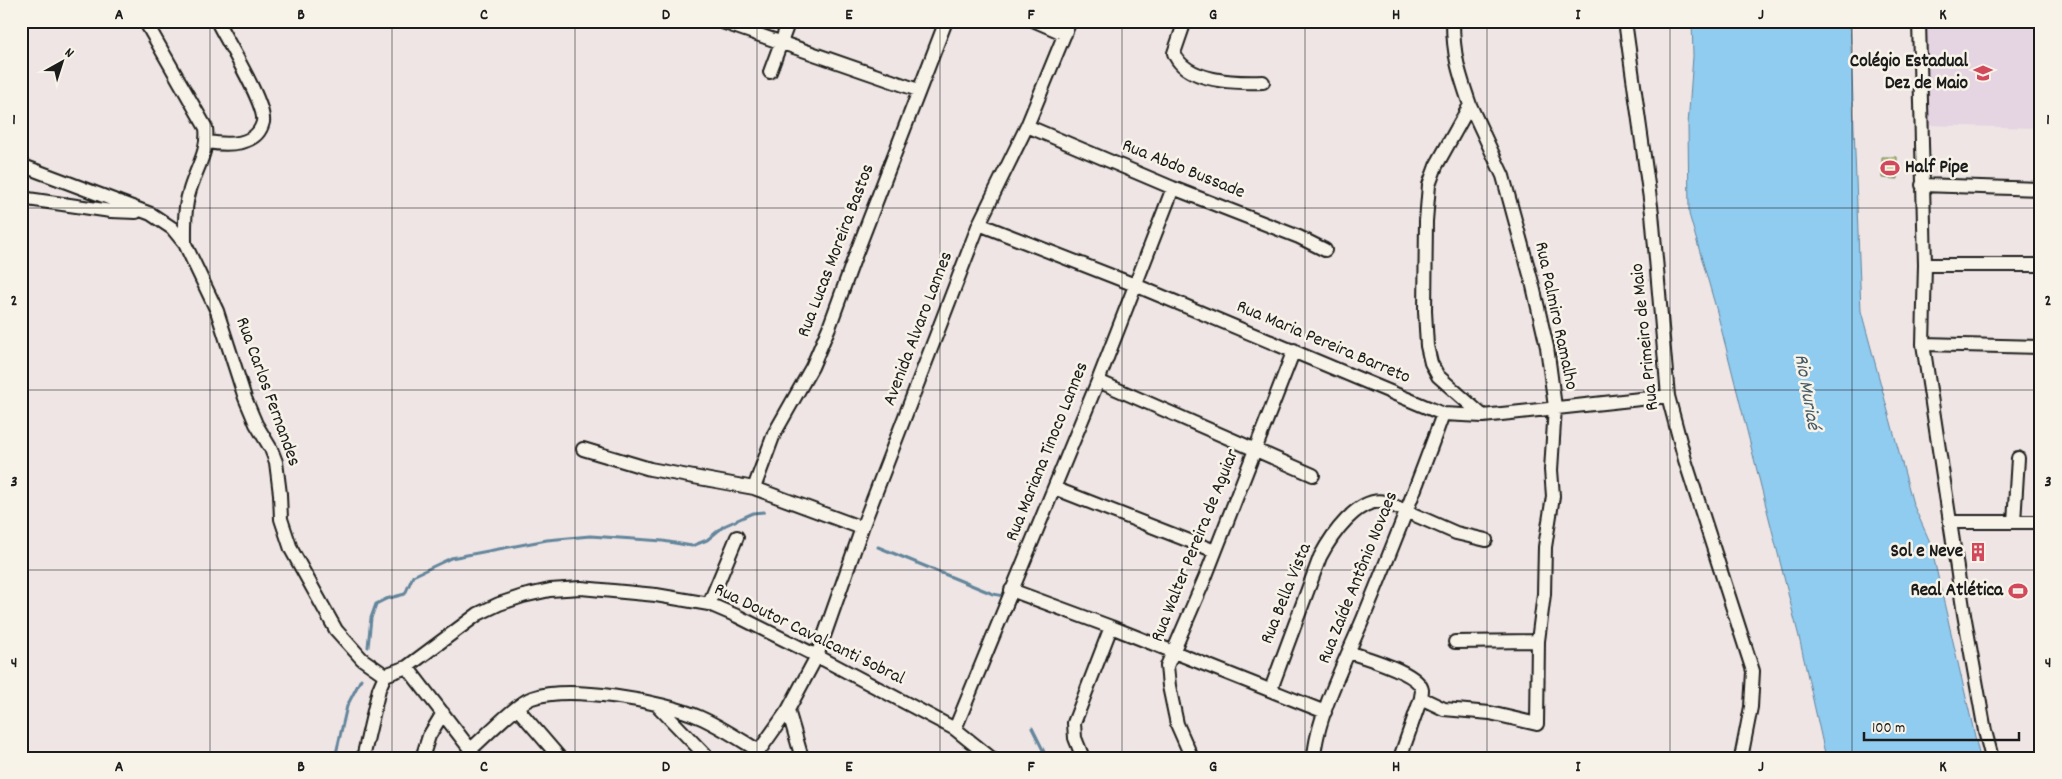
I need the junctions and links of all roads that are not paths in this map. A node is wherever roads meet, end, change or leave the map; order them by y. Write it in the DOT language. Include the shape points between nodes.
graph roads {
  1 [pos="145,21"];
  2 [pos="217,21"];
  3 [pos="789,21"];
  4 [pos="946,21"];
  5 [pos="1035,21"];
  6 [pos="1070,21"];
  7 [pos="1185,21"];
  8 [pos="1453,21"];
  9 [pos="1625,21"];
  10 [pos="1919,21"];
  11 [pos="722,22"];
  12 [pos="1065,34"];
  13 [pos="782,41"];
  14 [pos="770,72"];
  15 [pos="1263,82"];
  16 [pos="918,90"];
  17 [pos="1470,104"];
  18 [pos="1027,126"];
  19 [pos="207,142"];
  20 [pos="21,165"];
  21 [pos="1922,185"];
  22 [pos="1173,188"];
  23 [pos="2041,189"];
  24 [pos="21,198"];
  25 [pos="141,212"];
  26 [pos="979,224"];
  27 [pos="185,244"];
  28 [pos="1325,250"];
  29 [pos="1924,265"];
  30 [pos="2041,265"];
  31 [pos="1135,285"];
  32 [pos="1923,344"];
  33 [pos="2041,347"];
  34 [pos="1294,350"];
  35 [pos="1098,381"];
  36 [pos="1668,396"];
  37 [pos="1555,407"];
  38 [pos="1443,414"];
  39 [pos="1483,416"];
  40 [pos="583,449"];
  41 [pos="1255,450"];
  42 [pos="2018,458"];
  43 [pos="1313,475"];
  44 [pos="754,488"];
  45 [pos="1054,488"];
  46 [pos="1407,512"];
  47 [pos="1951,522"];
  48 [pos="2014,522"];
  49 [pos="2041,522"];
  50 [pos="862,528"];
  51 [pos="737,537"];
  52 [pos="1486,540"];
  53 [pos="1215,551"];
  54 [pos="1011,590"];
  55 [pos="708,604"];
  56 [pos="1111,627"];
  57 [pos="1538,641"];
  58 [pos="1455,642"];
  59 [pos="1173,652"];
  60 [pos="1349,652"];
  61 [pos="817,656"];
  62 [pos="407,667"];
  63 [pos="385,675"];
  64 [pos="1271,690"];
  65 [pos="1421,698"];
  66 [pos="656,704"];
  67 [pos="517,708"];
  68 [pos="788,710"];
  69 [pos="1325,712"];
  70 [pos="443,714"];
  71 [pos="955,729"];
  72 [pos="474,754"];
  73 [pos="756,755"];
  74 [pos="363,758"];
  75 [pos="422,758"];
  76 [pos="560,758"];
  77 [pos="708,758"];
  78 [pos="802,758"];
  79 [pos="990,758"];
  80 [pos="1083,758"];
  81 [pos="1192,758"];
  82 [pos="1314,758"];
  83 [pos="1400,758"];
  84 [pos="1741,758"];
  85 [pos="1992,758"];
  1 -- 19 [label="street" via="199,114 206,128"];
  2 -- 19 [label="street" via="255,92 263,122 257,132 241,142"];
  3 -- 13 [label="street"];
  4 -- 16 [label="street, Rua Lucas Moreira Bastos"];
  5 -- 12 [label="street"];
  6 -- 12 [label="street, Avenida Alvaro Lannes"];
  7 -- 15 [label="street" via="1174,53 1183,66 1224,81"];
  8 -- 17 [label="street, Rua Palmiro Ramalho" via="1457,68"];
  9 -- 36 [label="street, Rua Primeiro de Maio" via="1652,213"];
  10 -- 21 [label="street"];
  11 -- 13 [label="street"];
  12 -- 18 [label="street, Avenida Alvaro Lannes"];
  13 -- 14 [label="street"];
  13 -- 16 [label="street"];
  16 -- 44 [label="street, Rua Lucas Moreira Bastos" via="830,325 812,367 774,434"];
  17 -- 37 [label="street, Rua Palmiro Ramalho" via="1503,176 1547,347"];
  17 -- 39 [label="street" via="1436,166 1430,184 1426,221 1425,312 1427,346 1438,376"];
  18 -- 22 [label="street, Rua Abdo Bussade"];
  18 -- 26 [label="street, Avenida Alvaro Lannes"];
  19 -- 27 [label="street" via="189,194"];
  20 -- 25 [label="street, Rua Carlos Fernandes"];
  21 -- 23 [label="street"];
  21 -- 29 [label="street"];
  22 -- 28 [label="street, Rua Abdo Bussade" via="1299,236"];
  22 -- 31 [label="street, Rua Mariana Tinoco Lannes"];
  24 -- 25 [label="street"];
  25 -- 27 [label="street, Rua Carlos Fernandes" via="151,214 172,228"];
  26 -- 31 [label="street, Rua Maria Pereira Barreto"];
  26 -- 50 [label="street, Avenida Alvaro Lannes"];
  27 -- 63 [label="street, Rua Carlos Fernandes" via="217,311 245,398 276,462 281,519 291,548 336,630 362,659"];
  29 -- 30 [label="street"];
  29 -- 32 [label="street"];
  31 -- 34 [label="street, Rua Maria Pereira Barreto"];
  31 -- 35 [label="street, Rua Mariana Tinoco Lannes"];
  32 -- 33 [label="street"];
  32 -- 47 [label="street"];
  34 -- 38 [label="street, Rua Maria Pereira Barreto"];
  34 -- 41 [label="street, Rua Walter Pereira de Aguiar"];
  35 -- 41 [label="street"];
  35 -- 45 [label="street, Rua Mariana Tinoco Lannes"];
  36 -- 37 [label="street, Rua Maria Pereira Barreto"];
  36 -- 84 [label="street, Rua Primeiro de Maio" via="1685,460 1753,671 1751,707"];
  37 -- 39 [label="street, Rua Maria Pereira Barreto"];
  37 -- 57 [label="street, Rua Palmiro Ramalho" via="1551,470 1553,496 1545,547"];
  38 -- 39 [label="street, Rua Maria Pereira Barreto"];
  38 -- 46 [label="street, Rua Zaíde Antônio Novaes"];
  40 -- 44 [label="street" via="650,469"];
  41 -- 43 [label="street"];
  41 -- 53 [label="street, Rua Walter Pereira de Aguiar"];
  42 -- 48 [label="street"];
  44 -- 50 [label="street"];
  45 -- 53 [label="street"];
  45 -- 54 [label="street, Rua Mariana Tinoco Lannes"];
  46 -- 52 [label="street, Rua Bella Vista" via="1456,533"];
  46 -- 60 [label="street, Rua Zaíde Antônio Novaes"];
  46 -- 64 [label="street, Rua Bella Vista" via="1385,502 1372,502 1354,512 1328,542 1316,566"];
  47 -- 48 [label="street"];
  47 -- 85 [label="street"];
  48 -- 49 [label="street"];
  50 -- 61 [label="street, Avenida Alvaro Lannes"];
  51 -- 55 [label="street"];
  53 -- 59 [label="street, Rua Walter Pereira de Aguiar"];
  54 -- 56 [label="street"];
  54 -- 71 [label="street, Rua Mariana Tinoco Lannes"];
  55 -- 61 [label="street, Rua Doutor Cavalcanti Sobral"];
  55 -- 62 [label="street, Rua Doutor Cavalcanti Sobral" via="581,588 550,590 523,596 478,614"];
  56 -- 59 [label="street"];
  56 -- 80 [label="street" via="1074,723 1075,738"];
  57 -- 58 [label="street"];
  57 -- 65 [label="street, Rua Palmiro Ramalho" via="1537,724 1490,713 1444,709"];
  59 -- 64 [label="street"];
  59 -- 81 [label="street, Rua Walter Pereira de Aguiar" via="1167,666 1168,686 1177,724"];
  60 -- 65 [label="street" via="1409,674 1422,689"];
  60 -- 69 [label="street, Rua Zaíde Antônio Novaes"];
  61 -- 68 [label="street, Avenida Alvaro Lannes"];
  61 -- 71 [label="street, Rua Doutor Cavalcanti Sobral"];
  62 -- 63 [label="street, Rua Doutor Cavalcanti Sobral"];
  62 -- 70 [label="street"];
  63 -- 74 [label="street"];
  64 -- 69 [label="street"];
  65 -- 83 [label="street"];
  66 -- 67 [label="street" via="566,693 546,694"];
  66 -- 73 [label="street" via="710,722"];
  66 -- 77 [label="street"];
  67 -- 72 [label="street"];
  67 -- 76 [label="street"];
  68 -- 73 [label="street, Avenida Alvaro Lannes"];
  68 -- 78 [label="street"];
  69 -- 82 [label="street, Rua Zaíde Antônio Novaes"];
  70 -- 72 [label="street"];
  70 -- 75 [label="street" via="429,736"];
  71 -- 79 [label="street, Rua Doutor Cavalcanti Sobral"];
}
